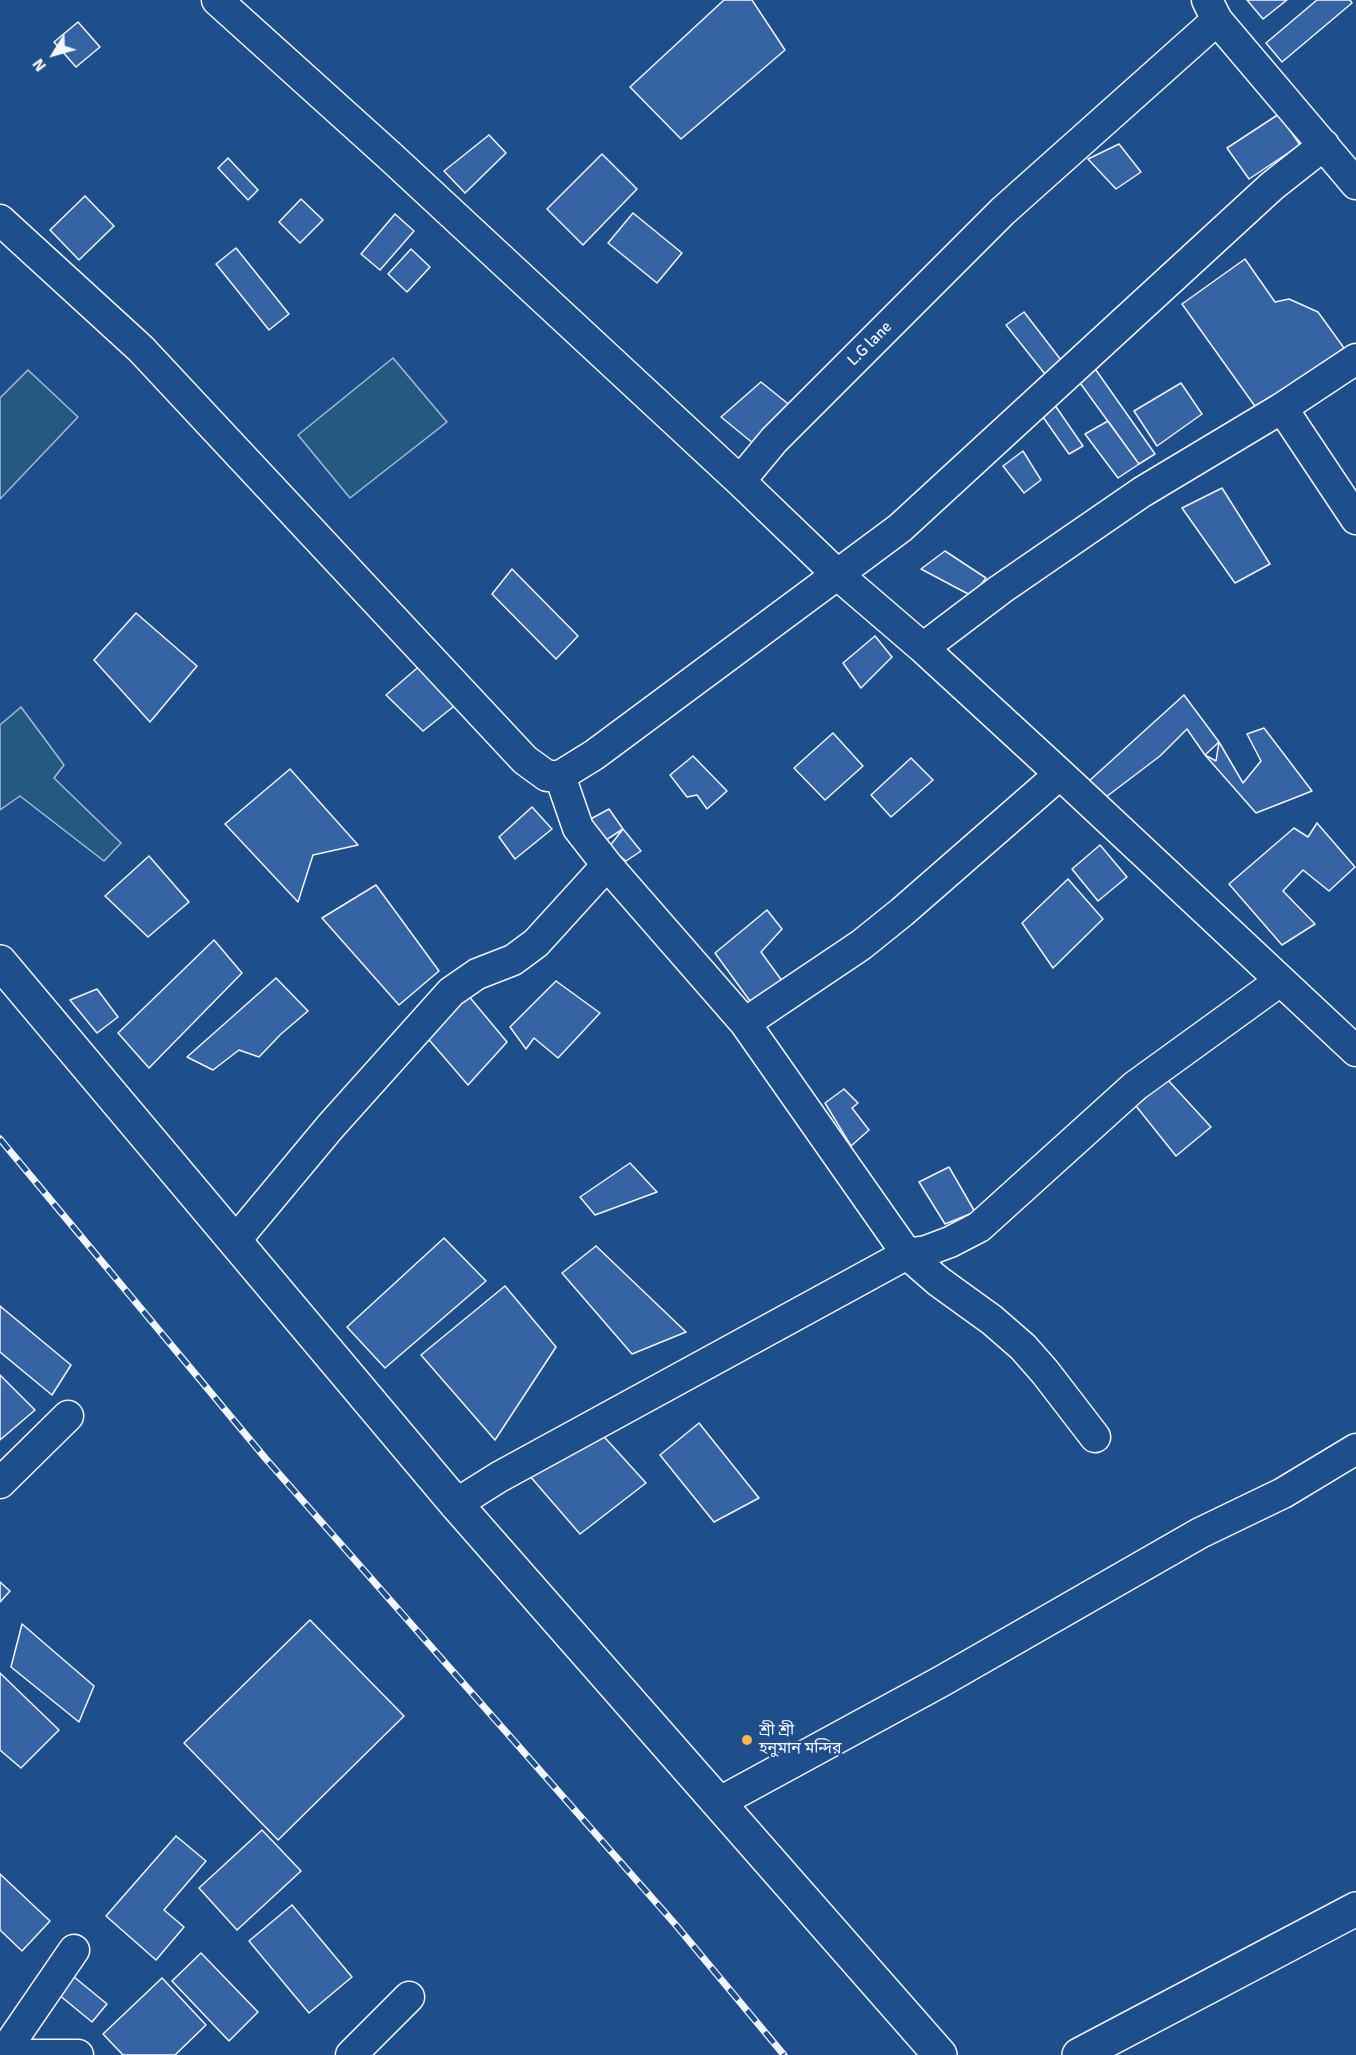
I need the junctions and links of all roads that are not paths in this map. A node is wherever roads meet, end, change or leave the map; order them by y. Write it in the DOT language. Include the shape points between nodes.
graph roads {
  1 [pos="217,0"];
  2 [pos="1212,10"];
  3 [pos="1324,145"];
  4 [pos="1356,184"];
  5 [pos="0,220"];
  6 [pos="1356,359"];
  7 [pos="1282,408"];
  8 [pos="740,481"];
  9 [pos="1356,519"];
  10 [pos="838,575"];
  11 [pos="923,648"];
  12 [pos="1060,774"];
  13 [pos="560,777"];
  14 [pos="607,865"];
  15 [pos="0,962"];
  16 [pos="1280,981"];
  17 [pos="744,1023"];
  18 [pos="1356,1051"];
  19 [pos="236,1241"];
  20 [pos="906,1254"];
  21 [pos="68,1416"];
  22 [pos="1095,1437"];
  23 [pos="1356,1449"];
  24 [pos="0,1483"];
  25 [pos="456,1504"];
  26 [pos="718,1803"];
  27 [pos="1356,1909"];
  28 [pos="74,1950"];
  29 [pos="409,1996"];
  30 [pos="2,2055"];
  31 [pos="78,2055"];
  32 [pos="351,2055"];
  33 [pos="940,2055"];
  34 [pos="1079,2055"];
  1 -- 8 [label="street"];
  2 -- 3 [label="street"];
  2 -- 8 [label="street, L.G lane" via="1003,211 774,440"];
  3 -- 4 [label="street"];
  3 -- 10 [label="street" via="1257,200 900,528"];
  5 -- 13 [label="street" via="141,349 525,760 547,776"];
  6 -- 7 [label="street"];
  7 -- 9 [label="street"];
  7 -- 11 [label="street" via="1142,492"];
  8 -- 10 [label="street"];
  10 -- 11 [label="street"];
  10 -- 13 [label="street"];
  11 -- 12 [label="street"];
  12 -- 16 [label="street"];
  12 -- 17 [label="street" via="861,945"];
  13 -- 14 [label="street" via="578,828"];
  14 -- 17 [label="street"];
  14 -- 19 [label="street" via="536,943 513,960 477,974 451,992 330,1127"];
  15 -- 19 [label="street"];
  16 -- 18 [label="street"];
  16 -- 20 [label="street" via="1135,1086 980,1227 926,1251"];
  17 -- 20 [label="street"];
  19 -- 25 [label="street"];
  20 -- 22 [label="street" via="1023,1347"];
  20 -- 25 [label="street"];
  21 -- 24 [label="street"];
  23 -- 26 [label="street" via="1283,1493 1200,1533 942,1681"];
  25 -- 26 [label="street"];
  26 -- 33 [label="street"];
  27 -- 34 [label="street"];
  28 -- 30 [label="street"];
  29 -- 32 [label="street"];
  30 -- 31 [label="street"];
}
